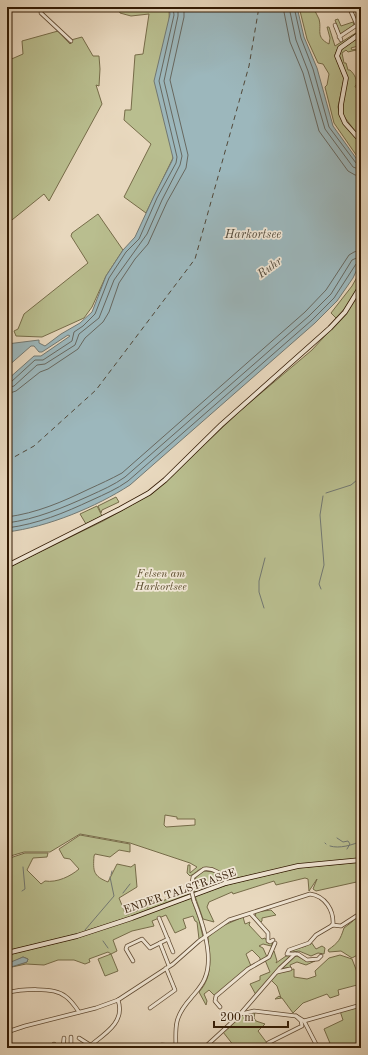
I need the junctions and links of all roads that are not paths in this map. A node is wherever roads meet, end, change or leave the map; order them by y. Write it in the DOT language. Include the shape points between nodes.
graph roads {
  1 [pos="41,7"];
  2 [pos="349,7"];
  3 [pos="335,24"];
  4 [pos="357,25"];
  5 [pos="361,30"];
  6 [pos="361,33"];
  7 [pos="71,42"];
  8 [pos="361,141"];
  9 [pos="361,286"];
  10 [pos="7,566"];
  11 [pos="361,860"];
  12 [pos="224,884"];
  13 [pos="361,913"];
  14 [pos="251,914"];
  15 [pos="159,918"];
  16 [pos="332,925"];
  17 [pos="204,937"];
  18 [pos="168,940"];
  19 [pos="205,941"];
  20 [pos="160,943"];
  21 [pos="195,944"];
  22 [pos="173,952"];
  23 [pos="7,953"];
  24 [pos="295,954"];
  25 [pos="315,959"];
  26 [pos="133,961"];
  27 [pos="168,967"];
  28 [pos="290,969"];
  29 [pos="277,972"];
  30 [pos="7,992"];
  31 [pos="118,1000"];
  32 [pos="361,1005"];
  33 [pos="220,1007"];
  34 [pos="150,1008"];
  35 [pos="80,1012"];
  36 [pos="240,1014"];
  37 [pos="296,1016"];
  38 [pos="304,1021"];
  39 [pos="7,1032"];
  40 [pos="64,1038"];
  41 [pos="72,1038"];
  42 [pos="79,1038"];
  43 [pos="54,1044"];
  44 [pos="90,1045"];
  45 [pos="176,1047"];
  46 [pos="54,1048"];
  47 [pos="63,1048"];
  48 [pos="71,1048"];
  49 [pos="87,1048"];
  50 [pos="150,1048"];
  51 [pos="204,1048"];
  52 [pos="268,1048"];
  53 [pos="318,1048"];
  1 -- 7 [label="street" via="41,13"];
  2 -- 4 [label="street"];
  3 -- 4 [label="street" via="340,38"];
  4 -- 5 [label="street"];
  6 -- 8 [label="main road" via="340,48 337,56 346,78 341,114"];
  9 -- 10 [label="main road" via="345,312 323,335 221,425 154,489 130,504"];
  11 -- 12 [label="main road, ENDER TALSTRASSE" via="298,866"];
  12 -- 17 [label="street, bridge" via="221,875 214,870 201,870 193,877 191,890"];
  12 -- 23 [label="main road, ENDER TALSTRASSE" via="84,934"];
  13 -- 16 [label="street" via="341,926"];
  14 -- 16 [label="street" via="310,894 329,905"];
  14 -- 17 [label="street" via="247,913 229,920"];
  14 -- 33 [label="street" via="268,934 269,942 273,940 274,944 269,957 248,969 216,996"];
  15 -- 18 [label="street"];
  16 -- 24 [label="street" via="309,943 286,953"];
  17 -- 19 [label="street"];
  17 -- 21 [label="street"];
  18 -- 20 [label="street"];
  18 -- 22 [label="street"];
  19 -- 21 [label="street"];
  19 -- 45 [label="street" via="208,958 205,978 177,1016"];
  20 -- 26 [label="street" via="150,948 139,939 127,946 126,949"];
  20 -- 27 [label="street"];
  21 -- 27 [label="street"];
  24 -- 25 [label="street" via="307,960"];
  24 -- 29 [label="street"];
  27 -- 31 [label="street"];
  27 -- 34 [label="street" via="175,990"];
  28 -- 29 [label="street"];
  29 -- 36 [label="street"];
  30 -- 35 [label="street" via="56,991 72,1001"];
  31 -- 35 [label="street"];
  31 -- 44 [label="street" via="121,1007 120,1017"];
  32 -- 38 [label="street"];
  35 -- 39 [label="street"];
  36 -- 37 [label="street" via="254,1011"];
  36 -- 51 [label="street"];
  37 -- 38 [label="street"];
  37 -- 52 [label="street" via="302,1026 268,1043"];
  38 -- 53 [label="street"];
  40 -- 47 [label="street"];
  41 -- 48 [label="street"];
  42 -- 44 [label="street"];
  43 -- 46 [label="street"];
  44 -- 49 [label="street"];
  45 -- 50 [label="street"];
}
